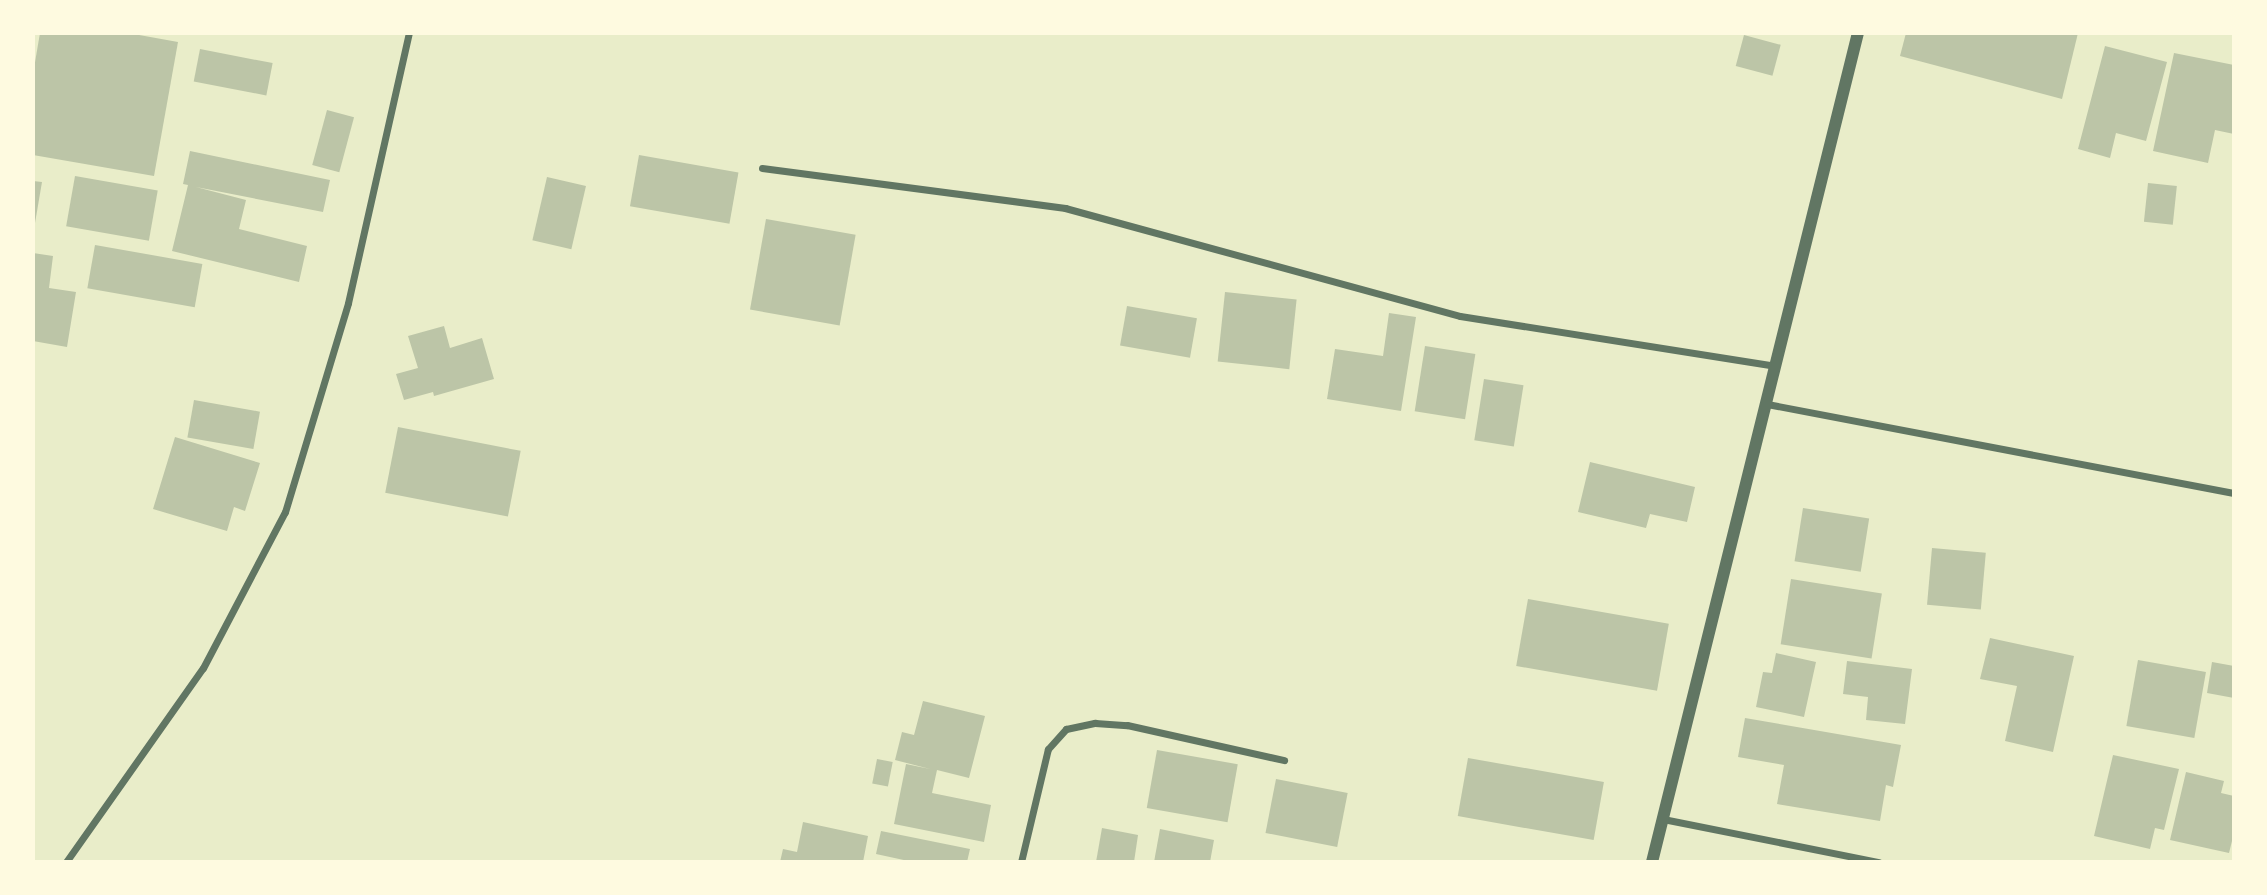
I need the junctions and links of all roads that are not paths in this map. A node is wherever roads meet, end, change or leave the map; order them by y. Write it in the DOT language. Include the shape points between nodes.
graph roads {
  1 [pos="409,33"];
  2 [pos="1858,33"];
  3 [pos="762,168"];
  4 [pos="1776,366"];
  5 [pos="1767,404"];
  6 [pos="2234,493"];
  7 [pos="1284,760"];
  8 [pos="1663,819"];
  9 [pos="66,862"];
  10 [pos="1021,862"];
  11 [pos="1652,862"];
  12 [pos="1879,862"];
  1 -- 9 [label="street" via="348,303 285,512 203,668"];
  2 -- 4 [label="street"];
  3 -- 4 [label="street" via="1065,208 1460,316"];
  4 -- 5 [label="street"];
  5 -- 6 [label="street"];
  5 -- 8 [label="street"];
  7 -- 10 [label="street" via="1127,725 1095,723 1066,729 1048,749"];
  8 -- 11 [label="street"];
  8 -- 12 [label="street"];
}
